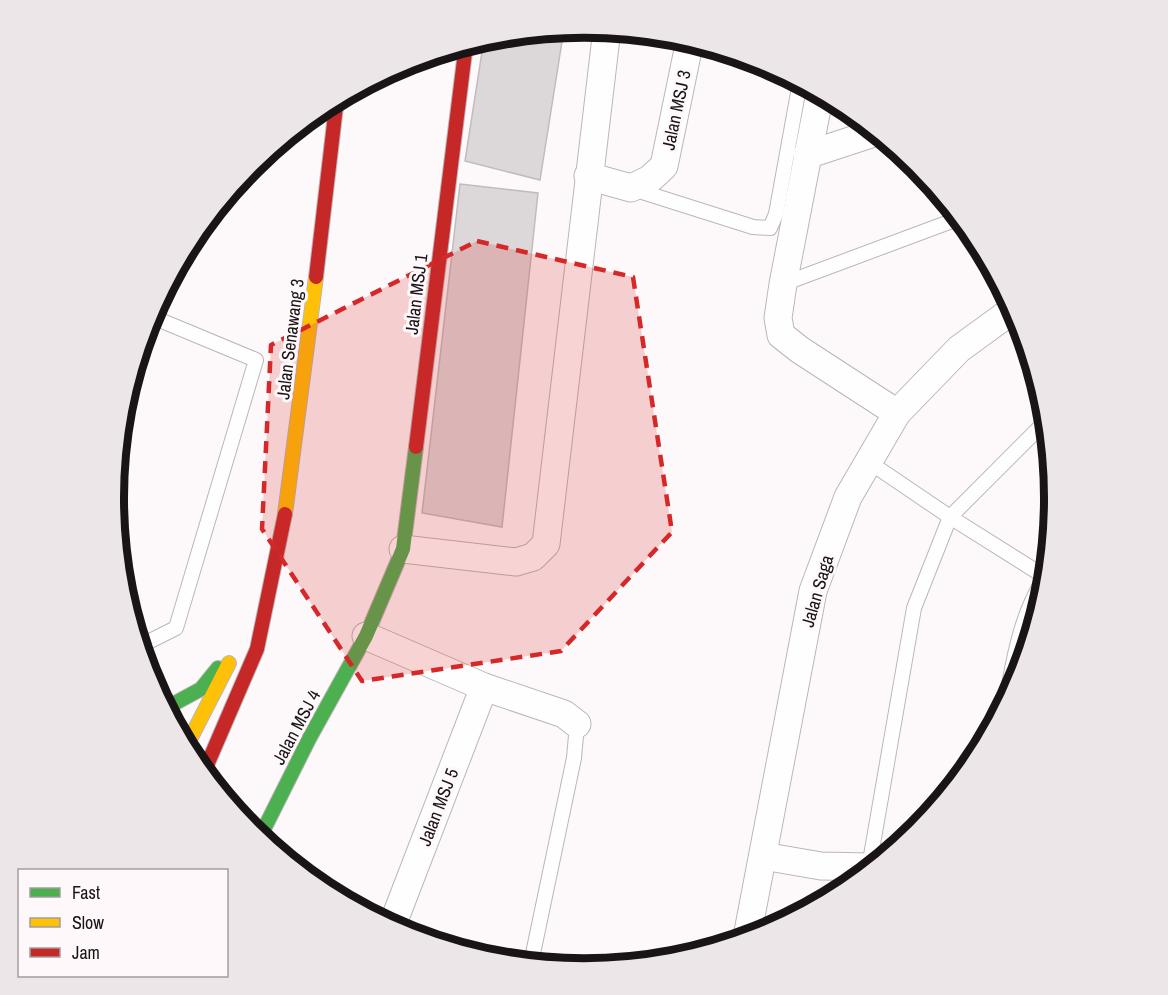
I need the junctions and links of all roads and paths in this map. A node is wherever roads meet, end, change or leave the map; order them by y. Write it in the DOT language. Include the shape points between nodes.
graph roads {
  1 [pos="606,38"];
  2 [pos="688,49"];
  3 [pos="465,53"];
  4 [pos="798,91"];
  5 [pos="818,102"];
  6 [pos="336,110"];
  7 [pos="867,135"];
  8 [pos="807,155"];
  9 [pos="588,176"];
  10 [pos="631,188"];
  11 [pos="952,221"];
  12 [pos="783,284"];
  13 [pos="1006,315"];
  14 [pos="159,320"];
  15 [pos="897,413"];
  16 [pos="1039,428"];
  17 [pos="869,462"];
  18 [pos="950,517"];
  19 [pos="403,549"];
  20 [pos="1038,572"];
  21 [pos="271,583"];
  22 [pos="248,625"];
  23 [pos="366,636"];
  24 [pos="147,642"];
  25 [pos="484,687"];
  26 [pos="173,704"];
  27 [pos="578,724"];
  28 [pos="191,736"];
  29 [pos="208,762"];
  30 [pos="264,828"];
  31 [pos="873,854"];
  32 [pos="763,856"];
  33 [pos="858,867"];
  34 [pos="396,917"];
  35 [pos="749,926"];
  36 [pos="533,955"];
  1 -- 9 [label="street"];
  2 -- 10 [label="street, Jalan MSJ 3" via="664,166 651,179"];
  3 -- 19 [label="street, Jalan MSJ 1"];
  4 -- 10 [label="lane" via="776,214 770,228 753,227"];
  5 -- 8 [label="street"];
  6 -- 21 [label="street, Jalan Senawang 3" via="305,371"];
  7 -- 8 [label="street"];
  8 -- 12 [label="street"];
  9 -- 10 [label="street"];
  9 -- 19 [label="street" via="546,544 533,557 516,562"];
  11 -- 12 [label="lane"];
  12 -- 15 [label="street" via="778,318 781,335"];
  13 -- 15 [label="street, Jalan Saga" via="959,349"];
  14 -- 24 [label="lane" via="256,360 176,628"];
  15 -- 17 [label="street, Jalan Saga"];
  16 -- 18 [label="lane"];
  17 -- 18 [label="lane"];
  17 -- 32 [label="street, Jalan Saga" via="848,497 813,591"];
  18 -- 20 [label="lane"];
  18 -- 31 [label="lane" via="914,609"];
  19 -- 23 [label="street, Jalan MSJ 1"];
  21 -- 22 [label="street, Jalan Senawang 3"];
  21 -- 29 [label="street, Jalan Senawang 3" via="257,649"];
  23 -- 25 [label="street"];
  23 -- 30 [label="street, Jalan MSJ 4"];
  25 -- 27 [label="street" via="564,714"];
  25 -- 34 [label="street, Jalan MSJ 5"];
  26 -- 28 [label="street" via="201,689 234,650"];
  27 -- 36 [label="lane"];
  32 -- 33 [label="street" via="821,866"];
  32 -- 35 [label="street, Jalan Saga"];
}
